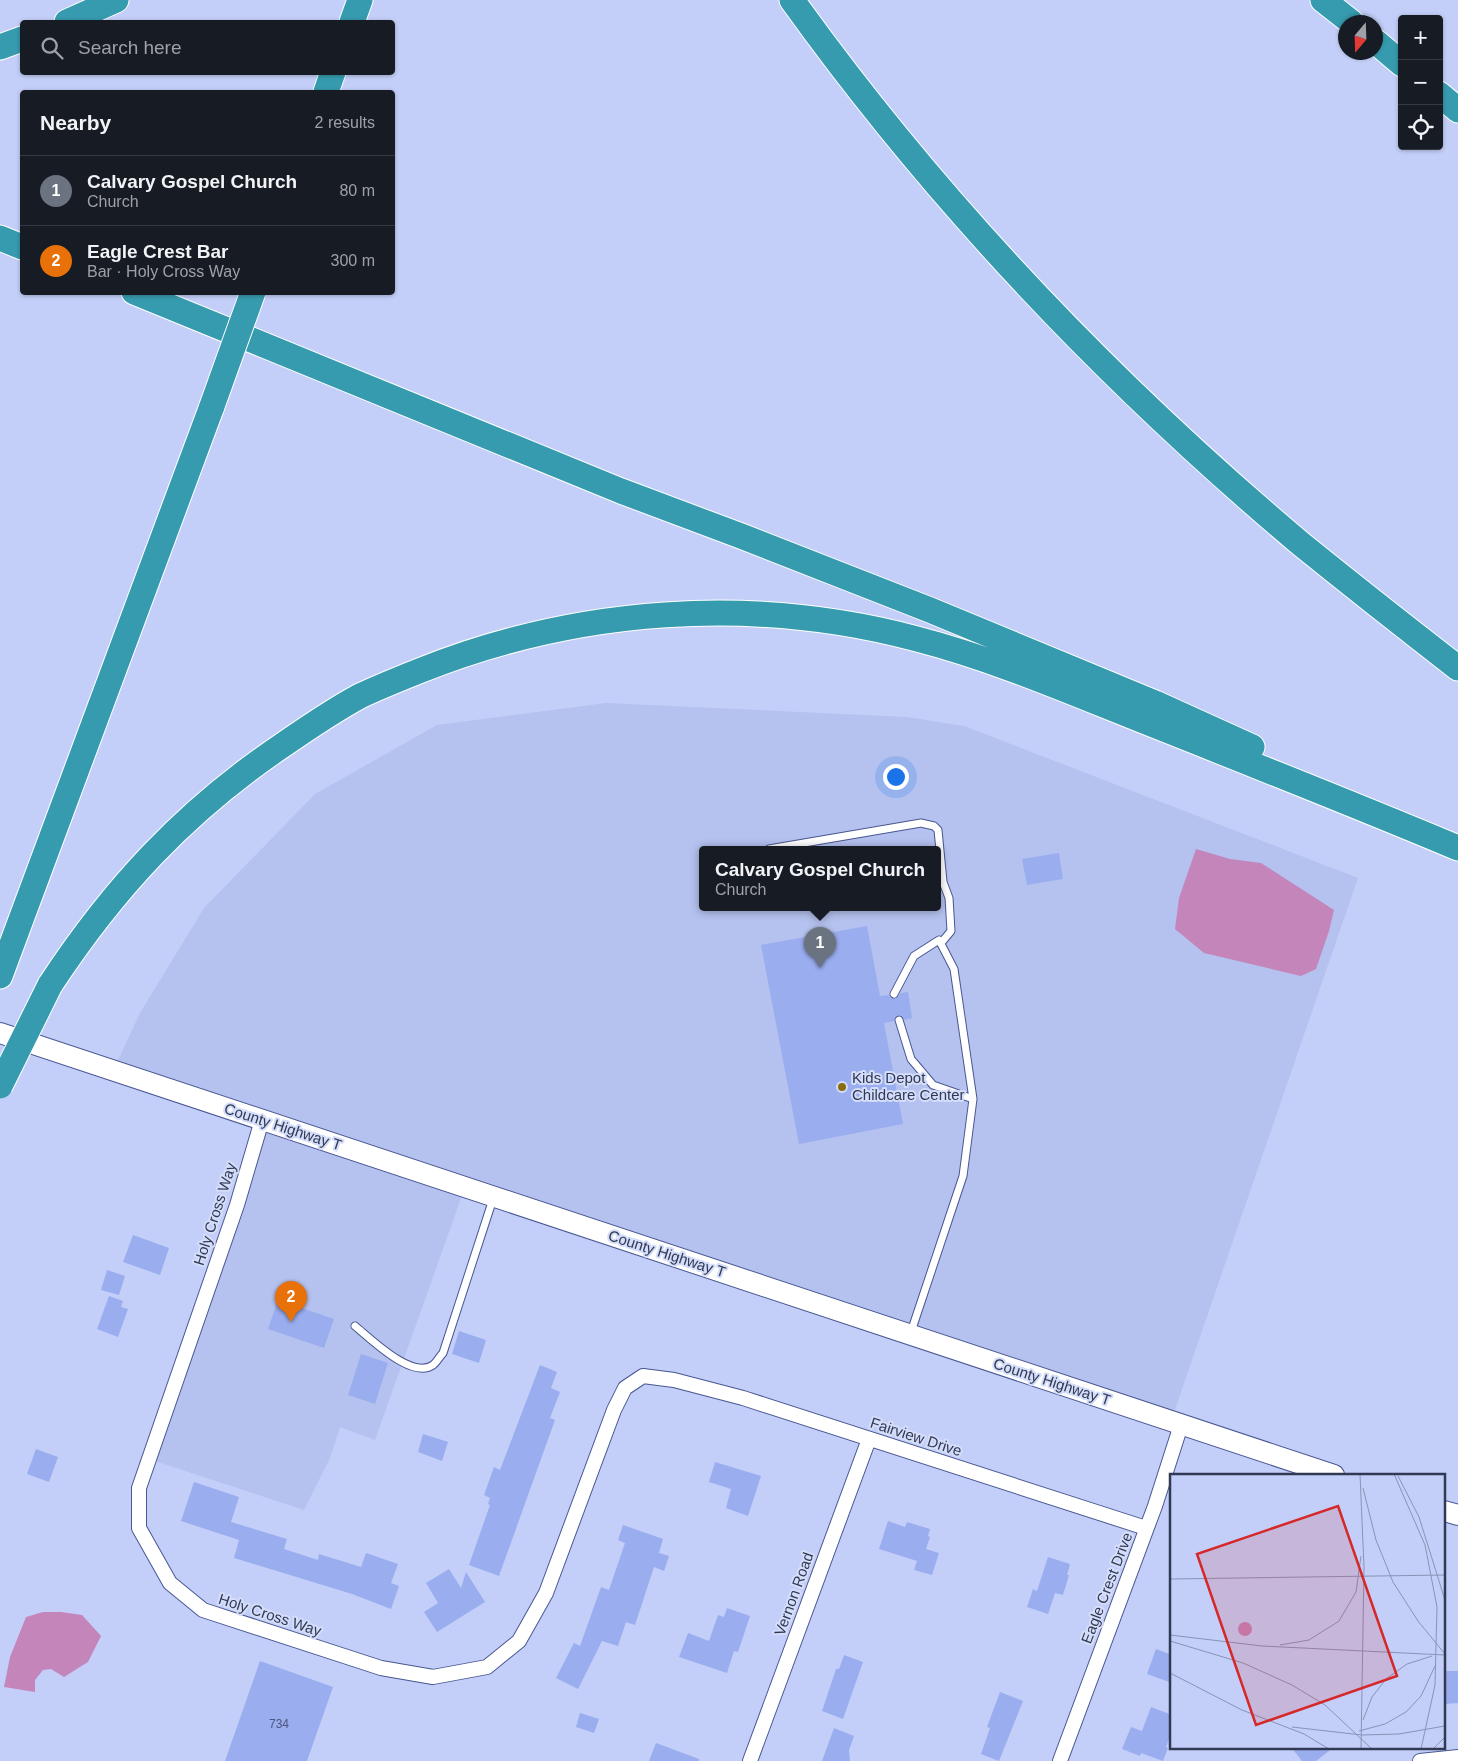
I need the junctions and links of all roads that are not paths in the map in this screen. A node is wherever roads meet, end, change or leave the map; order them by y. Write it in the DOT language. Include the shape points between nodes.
graph roads {
  1 [pos="116,0"];
  2 [pos="360,0"];
  3 [pos="792,0"];
  4 [pos="1323,0"];
  5 [pos="1342,15"];
  6 [pos="71,20"];
  7 [pos="353,20"];
  8 [pos="20,40"];
  9 [pos="0,47"];
  10 [pos="1383,48"];
  11 [pos="1398,61"];
  12 [pos="332,75"];
  13 [pos="327,90"];
  14 [pos="1443,97"];
  15 [pos="1458,110"];
  16 [pos="0,238"];
  17 [pos="20,246"];
  18 [pos="141,295"];
  19 [pos="252,295"];
  20 [pos="1458,668"];
  21 [pos="1458,840"];
  22 [pos="787,846"];
  23 [pos="940,846"];
  24 [pos="1458,848"];
  25 [pos="941,861"];
  26 [pos="941,943"];
  27 [pos="3,967"];
  28 [pos="894,994"];
  29 [pos="899,1020"];
  30 [pos="0,1034"];
  31 [pos="0,1086"];
  32 [pos="973,1100"];
  33 [pos="262,1120"];
  34 [pos="494,1196"];
  35 [pos="355,1326"];
  36 [pos="910,1335"];
  37 [pos="674,1380"];
  38 [pos="1181,1425"];
  39 [pos="870,1439"];
  40 [pos="1331,1474"];
  41 [pos="1446,1511"];
  42 [pos="1458,1515"];
  43 [pos="1146,1528"];
  44 [pos="1458,1757"];
  45 [pos="750,1761"];
  46 [pos="1060,1761"];
  47 [pos="1420,1761"];
  1 -- 6 [label="highway"];
  2 -- 7 [label="highway"];
  3 -- 20 [label="highway" via="826,48 933,180 994,250 1115,374 1219,472 1301,543"];
  4 -- 5 [label="highway"];
  8 -- 9 [label="highway"];
  10 -- 11 [label="highway"];
  12 -- 13 [label="highway"];
  14 -- 15 [label="highway"];
  16 -- 17 [label="highway"];
  18 -- 21 [label="highway" via="621,491 930,610 1155,703"];
  19 -- 27 [label="highway, bridge"];
  22 -- 23 [label="lane" via="921,823 938,830"];
  24 -- 31 [label="highway, bridge" via="1338,797 1000,665 917,639 800,617 717,613 638,616 518,638 456,656 361,696 257,762 203,806 151,855 97,918 50,985"];
  25 -- 26 [label="lane" via="949,898 951,931"];
  26 -- 28 [label="lane" via="939,940 914,956"];
  26 -- 32 [label="lane" via="954,969"];
  29 -- 32 [label="lane" via="911,1058 933,1085"];
  30 -- 33 [label="main road, County Highway T"];
  32 -- 36 [label="lane" via="963,1176"];
  33 -- 34 [label="main road, County Highway T"];
  33 -- 37 [label="street, Holy Cross Way" via="237,1205 138,1488 139,1528 170,1583 203,1610 381,1668 433,1677 486,1667 519,1641 546,1593 625,1388 643,1376"];
  34 -- 35 [label="lane" via="443,1353 433,1365 420,1370 408,1366"];
  34 -- 36 [label="main road, County Highway T"];
  36 -- 38 [label="main road, County Highway T"];
  37 -- 39 [label="street, Fairview Drive" via="743,1398"];
  38 -- 40 [label="main road, County Highway T"];
  38 -- 43 [label="street, Eagle Crest Drive"];
  39 -- 43 [label="street, Fairview Drive"];
  39 -- 45 [label="street, Vernon Road"];
  41 -- 42 [label="main road"];
  43 -- 46 [label="street, Eagle Crest Drive"];
  44 -- 47 [label="street"];
}
